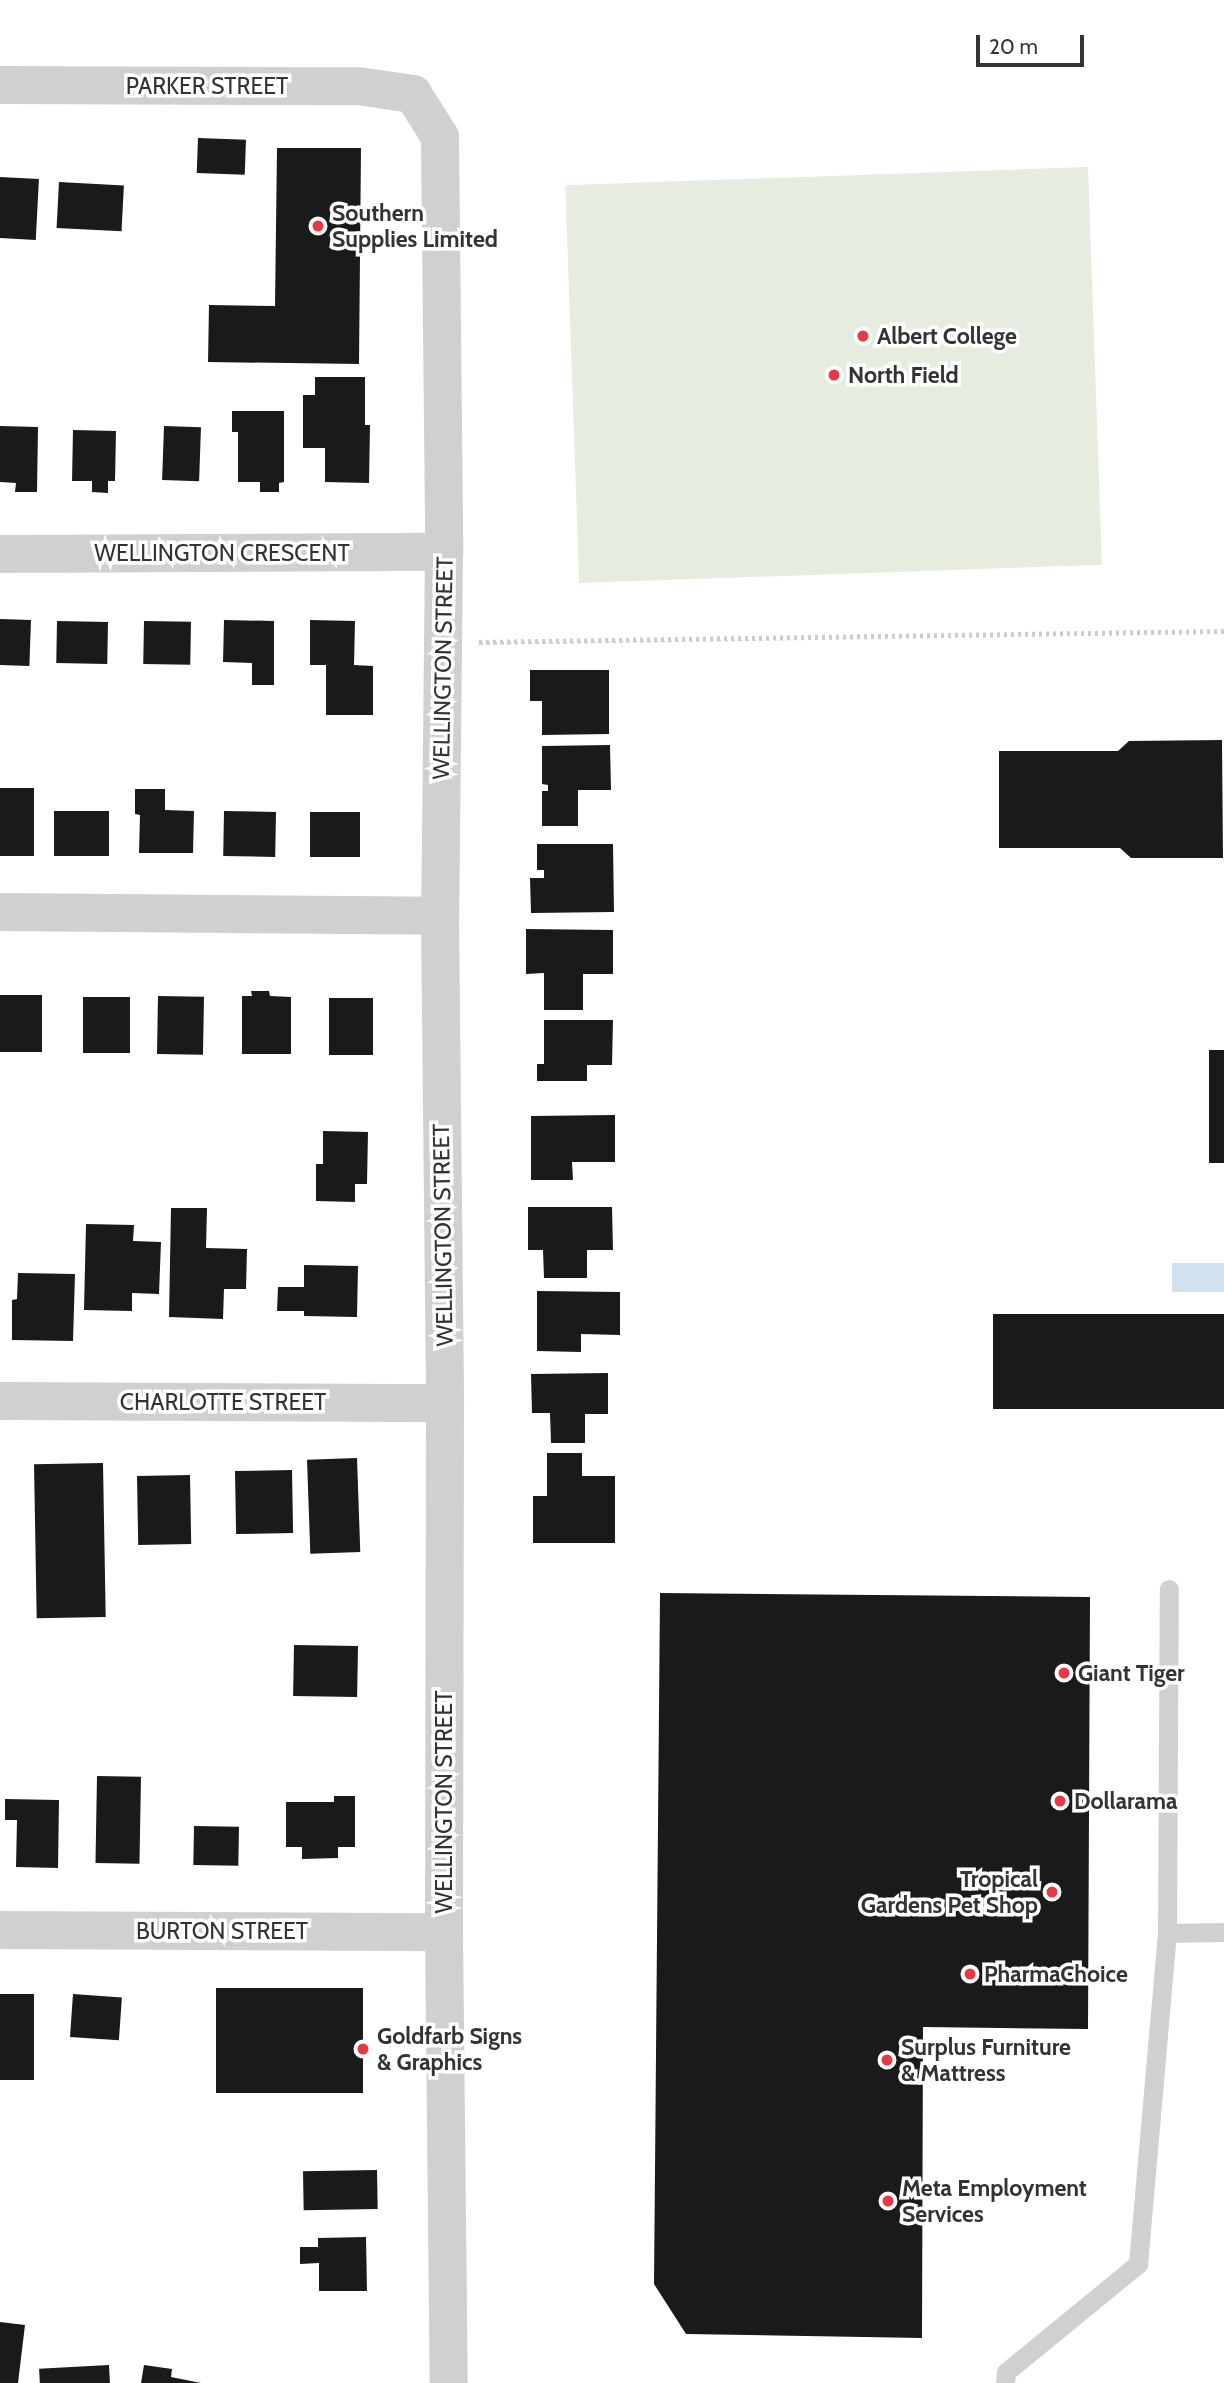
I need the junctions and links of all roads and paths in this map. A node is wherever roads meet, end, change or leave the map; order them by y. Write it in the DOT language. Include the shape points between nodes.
graph roads {
  1 [pos="0,85"];
  2 [pos="413,94"];
  3 [pos="444,552"];
  4 [pos="0,554"];
  5 [pos="1224,631"];
  6 [pos="443,642"];
  7 [pos="0,912"];
  8 [pos="439,916"];
  9 [pos="0,1401"];
  10 [pos="445,1403"];
  11 [pos="1169,1589"];
  12 [pos="0,1930"];
  13 [pos="444,1932"];
  14 [pos="1224,1932"];
  15 [pos="1167,1933"];
  16 [pos="449,2383"];
  17 [pos="1005,2383"];
  1 -- 2 [label="street, PARKER STREET" via="358,86"];
  2 -- 3 [label="street, WELLINGTON STREET" via="440,137"];
  3 -- 4 [label="street, WELLINGTON CRESCENT"];
  3 -- 6 [label="street, WELLINGTON STREET"];
  5 -- 6 [label="path"];
  6 -- 8 [label="street, WELLINGTON STREET"];
  7 -- 8 [label="street"];
  8 -- 10 [label="street, WELLINGTON STREET"];
  9 -- 10 [label="street, CHARLOTTE STREET"];
  10 -- 13 [label="street, WELLINGTON STREET"];
  11 -- 15 [label="lane"];
  12 -- 13 [label="street, BURTON STREET"];
  13 -- 16 [label="street, WELLINGTON STREET"];
  14 -- 15 [label="lane"];
  15 -- 17 [label="lane" via="1138,2264 1006,2372"];
}
